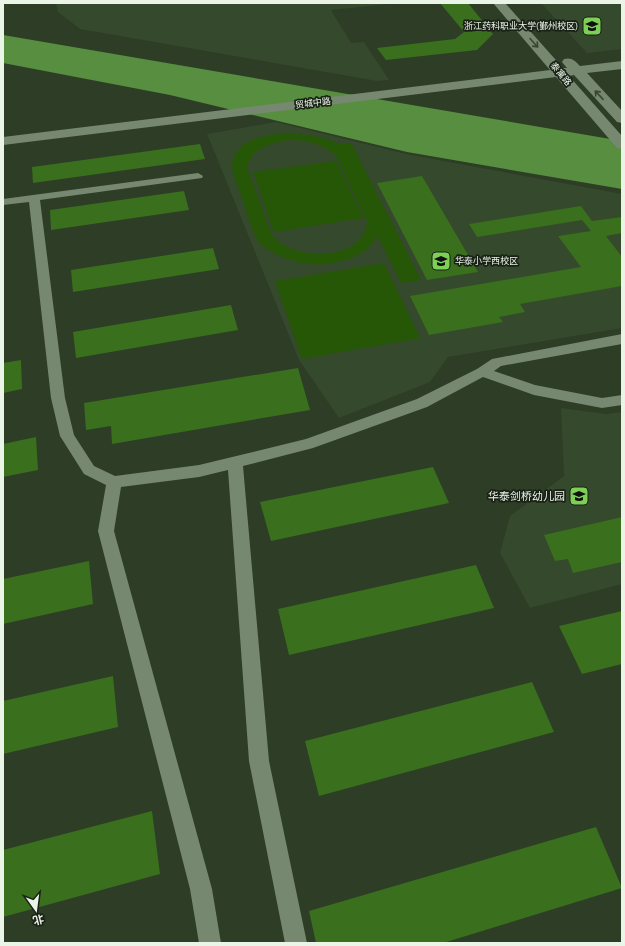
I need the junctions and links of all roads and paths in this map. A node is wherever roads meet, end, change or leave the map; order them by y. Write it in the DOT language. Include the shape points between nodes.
graph roads {
  1 [pos="499,3"];
  2 [pos="563,55"];
  3 [pos="622,65"];
  4 [pos="577,70"];
  5 [pos="560,72"];
  6 [pos="622,119"];
  7 [pos="618,140"];
  8 [pos="3,141"];
  9 [pos="198,176"];
  10 [pos="34,199"];
  11 [pos="3,202"];
  12 [pos="622,339"];
  13 [pos="482,372"];
  14 [pos="622,400"];
  15 [pos="235,462"];
  16 [pos="114,482"];
  17 [pos="210,943"];
  18 [pos="296,943"];
  1 -- 5 [label="main road, 泰寓路, one-way"];
  2 -- 4 [label="main road, 泰寓路"];
  3 -- 4 [label="main road, 贸城中路"];
  4 -- 5 [label="main road, 贸城中路"];
  6 -- 4 [label="main road, 泰寓路, one-way"];
  5 -- 7 [label="main road, 泰寓路"];
  5 -- 8 [label="main road, 贸城中路"];
  9 -- 10 [label="lane"];
  10 -- 11 [label="lane"];
  10 -- 16 [label="lane" via="58,398 66,436 89,470"];
  12 -- 13 [label="lane" via="497,362"];
  13 -- 14 [label="lane" via="534,390 602,403"];
  13 -- 15 [label="lane" via="415,405 308,444"];
  15 -- 16 [label="lane" via="199,471"];
  15 -- 18 [label="lane" via="259,761"];
  16 -- 17 [label="lane" via="106,531 201,889"];
}
